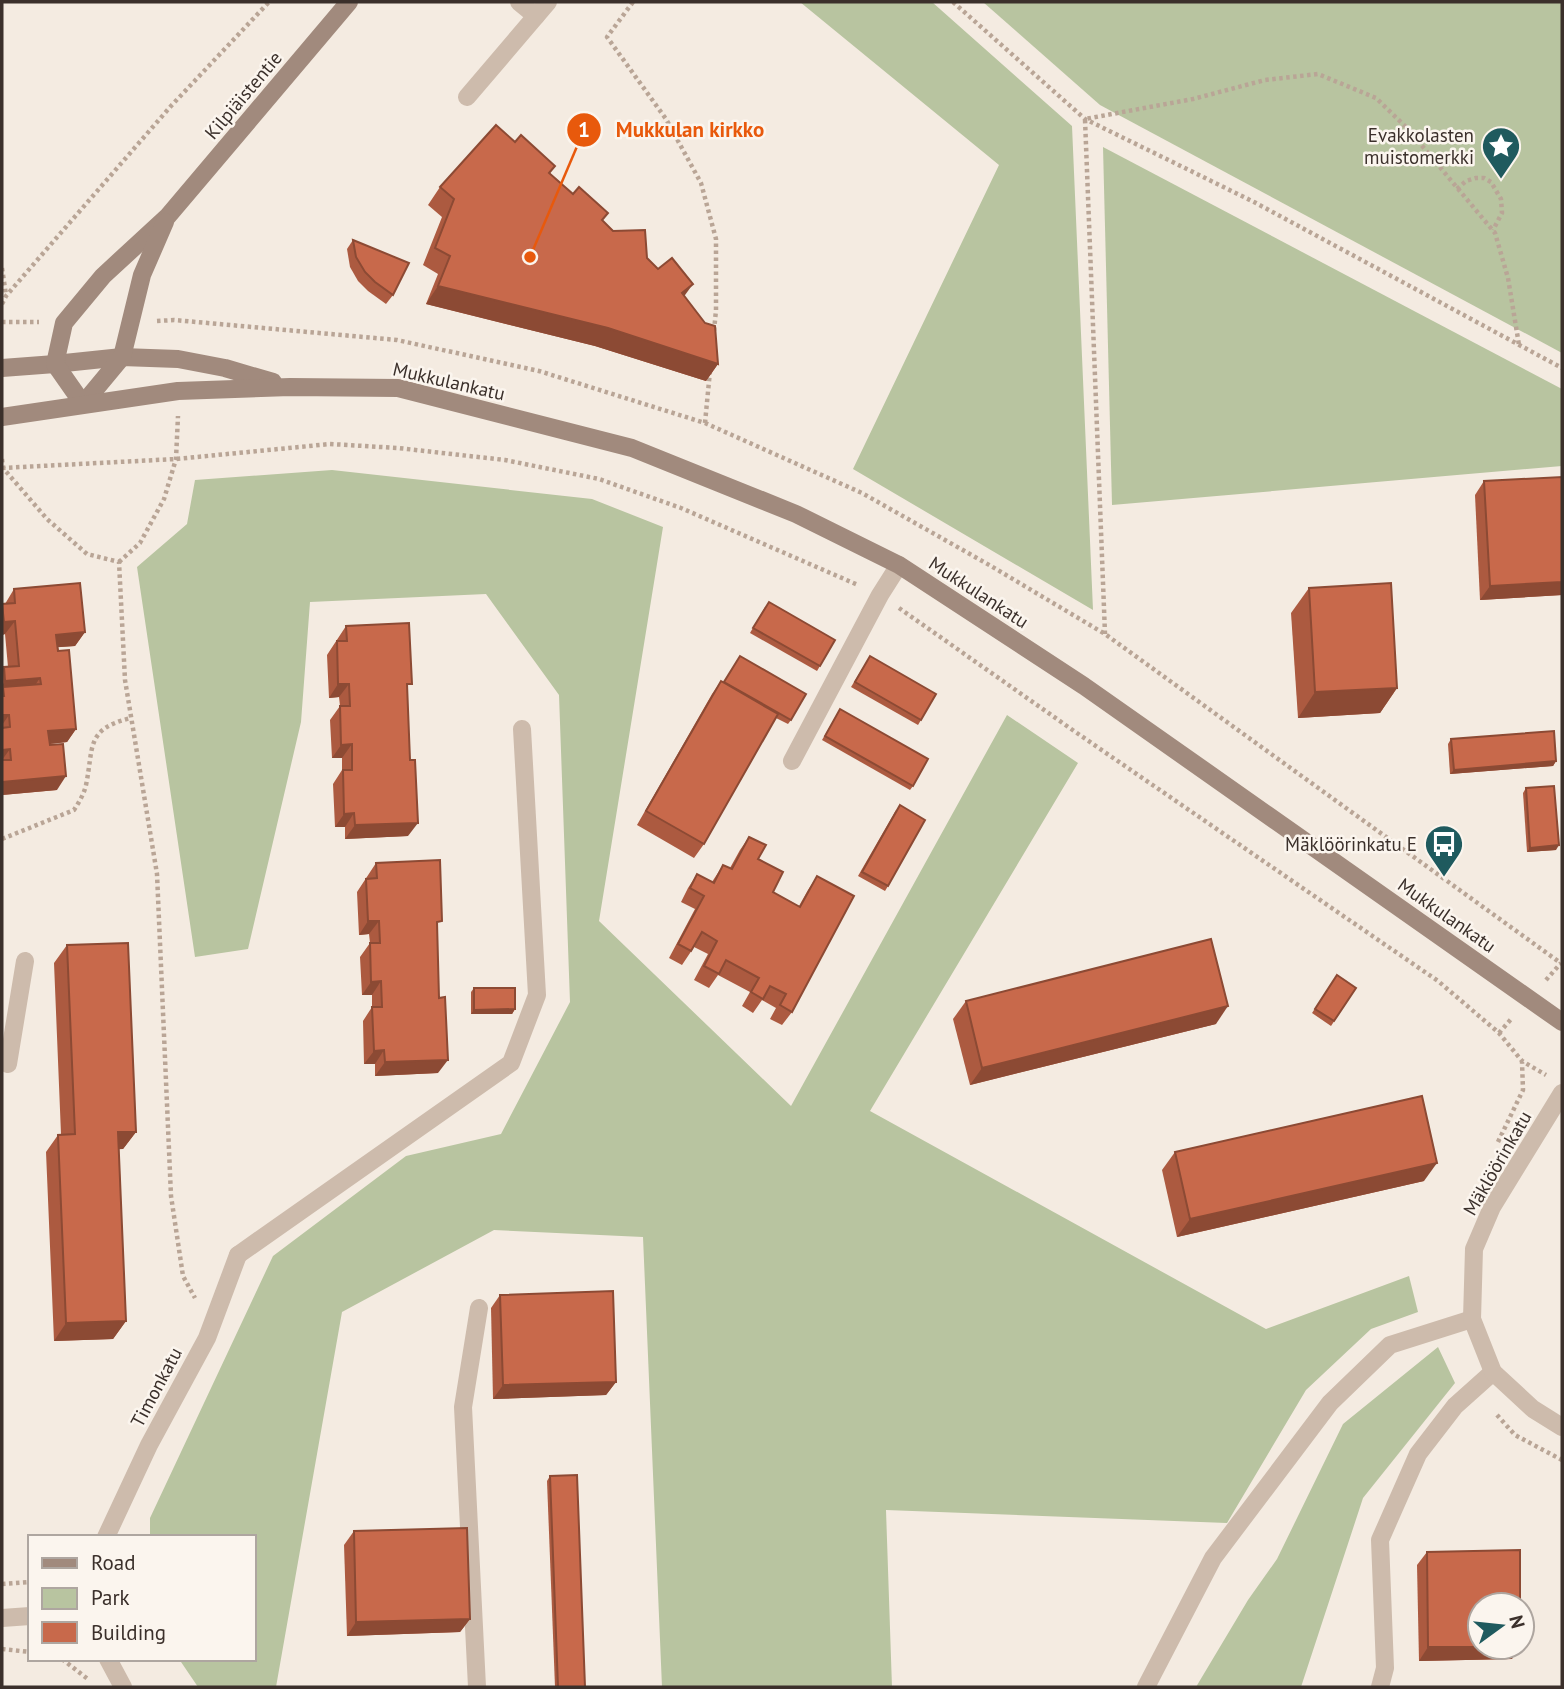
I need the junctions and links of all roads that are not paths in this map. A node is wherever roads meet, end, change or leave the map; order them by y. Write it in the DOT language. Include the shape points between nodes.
graph roads {
  1 [pos="349,2"];
  2 [pos="519,2"];
  3 [pos="548,2"];
  4 [pos="536,16"];
  5 [pos="467,97"];
  6 [pos="168,216"];
  7 [pos="122,356"];
  8 [pos="55,364"];
  9 [pos="2,368"];
  10 [pos="290,387"];
  11 [pos="83,404"];
  12 [pos="2,417"];
  13 [pos="899,565"];
  14 [pos="522,729"];
  15 [pos="792,761"];
  16 [pos="24,961"];
  17 [pos="1562,1022"];
  18 [pos="8,1064"];
  19 [pos="1562,1093"];
  20 [pos="480,1308"];
  21 [pos="1472,1319"];
  22 [pos="1493,1372"];
  23 [pos="1562,1427"];
  24 [pos="107,1535"];
  25 [pos="28,1616"];
  26 [pos="2,1618"];
  27 [pos="109,1661"];
  28 [pos="123,1687"];
  29 [pos="477,1687"];
  30 [pos="1146,1687"];
  31 [pos="1380,1687"];
  1 -- 6 [label="street, Kilpiäistentie"];
  2 -- 4 [label="street"];
  3 -- 4 [label="street"];
  4 -- 5 [label="street"];
  6 -- 7 [label="street, Kilpiäistentie" via="142,275"];
  6 -- 8 [label="street, Kilpiäistentie" via="103,276 64,323"];
  7 -- 8 [label="street, Mukkulankatu"];
  7 -- 10 [label="street, Mukkulankatu" via="178,359"];
  7 -- 11 [label="street, Kilpiäistentie"];
  8 -- 9 [label="street, Mukkulankatu"];
  8 -- 11 [label="street"];
  10 -- 11 [label="street, Mukkulankatu" via="178,391"];
  10 -- 13 [label="street, Mukkulankatu" via="398,388 632,448 796,514"];
  11 -- 12 [label="street, Mukkulankatu"];
  13 -- 15 [label="street"];
  13 -- 17 [label="street, Mukkulankatu" via="1084,686"];
  14 -- 24 [label="street, Timonkatu" via="537,995 511,1063 237,1255 207,1338"];
  16 -- 18 [label="street"];
  19 -- 21 [label="street, Mäklöörinkatu" via="1492,1207 1474,1249"];
  20 -- 29 [label="street" via="463,1407"];
  21 -- 22 [label="street, Mäklöörinkatu"];
  21 -- 30 [label="street" via="1390,1345 1329,1403 1213,1558"];
  22 -- 23 [label="street, Mäklöörinkatu" via="1532,1409"];
  22 -- 31 [label="street" via="1455,1406 1418,1454 1380,1539 1385,1668"];
  25 -- 26 [label="street"];
  27 -- 28 [label="street"];
}
